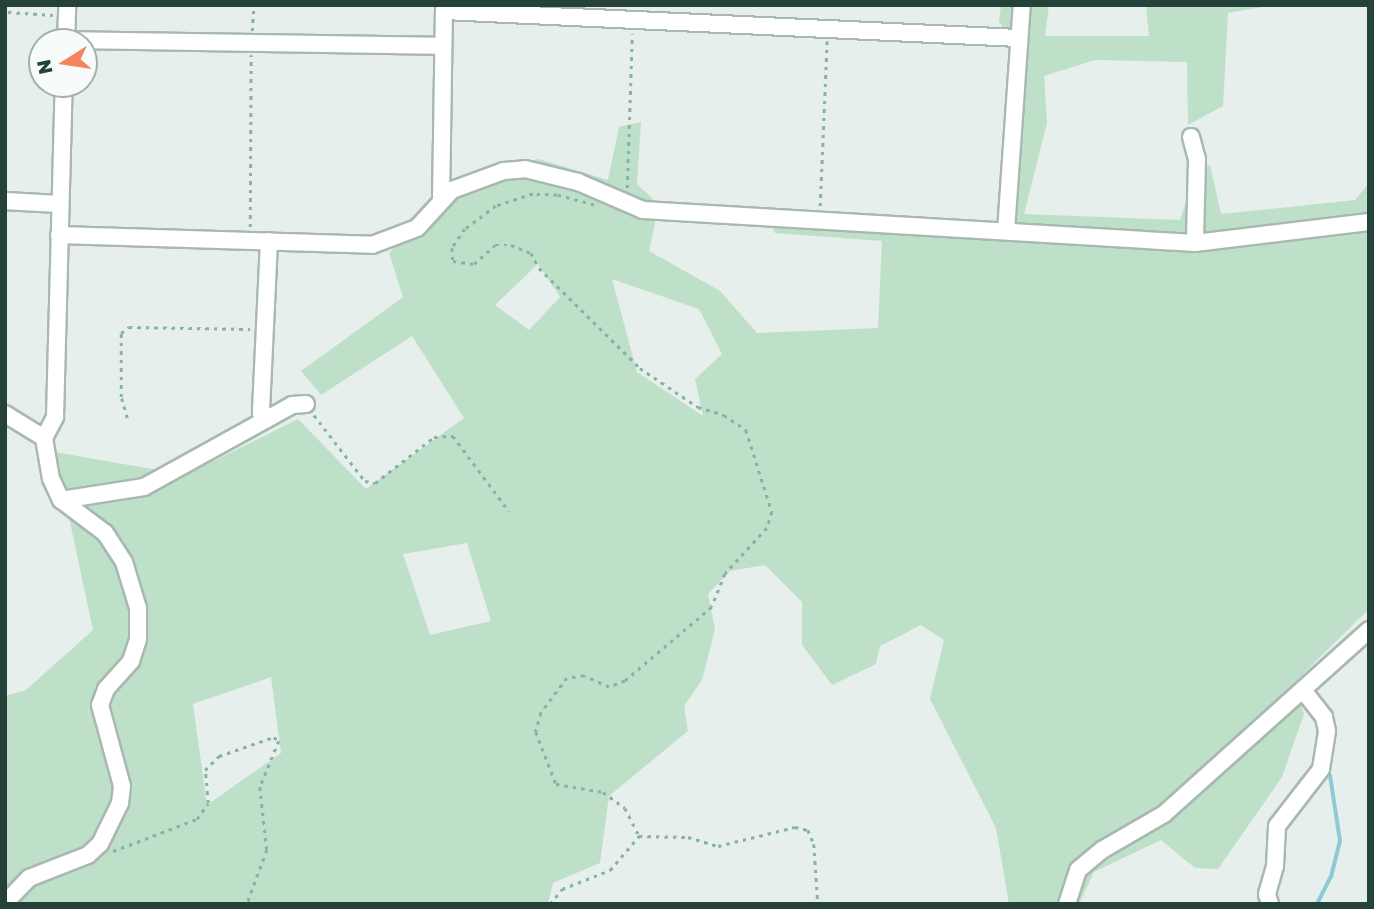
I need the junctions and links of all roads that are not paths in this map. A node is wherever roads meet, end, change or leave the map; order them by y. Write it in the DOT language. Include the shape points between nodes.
graph roads {
  1 [pos="1022,5"];
  2 [pos="67,10"];
  3 [pos="66,28"];
  4 [pos="1019,38"];
  5 [pos="98,41"];
  6 [pos="443,46"];
  7 [pos="64,98"];
  8 [pos="1191,137"];
  9 [pos="441,200"];
  10 [pos="5,201"];
  11 [pos="60,204"];
  12 [pos="1369,222"];
  13 [pos="1006,231"];
  14 [pos="59,235"];
  15 [pos="269,242"];
  16 [pos="1195,243"];
  17 [pos="306,404"];
  18 [pos="5,414"];
  19 [pos="267,419"];
  20 [pos="44,438"];
  21 [pos="61,500"];
  22 [pos="1369,629"];
  23 [pos="1303,690"];
  24 [pos="5,903"];
  25 [pos="1067,904"];
  26 [pos="1270,904"];
  1 -- 4 [label="street"];
  2 -- 3 [label="street"];
  4 -- 6 [label="street" via="444,11"];
  4 -- 13 [label="street"];
  5 -- 6 [label="street"];
  6 -- 9 [label="street"];
  7 -- 11 [label="street"];
  8 -- 16 [label="street" via="1196,159"];
  9 -- 13 [label="street" via="471,181 525,169 578,182 629,206"];
  9 -- 15 [label="street" via="417,228 390,241"];
  10 -- 11 [label="street"];
  11 -- 14 [label="street"];
  12 -- 16 [label="street"];
  13 -- 16 [label="street"];
  14 -- 15 [label="street"];
  14 -- 20 [label="street" via="55,417"];
  15 -- 19 [label="street" via="260,403"];
  17 -- 19 [label="street" via="292,405"];
  18 -- 20 [label="street"];
  19 -- 21 [label="street" via="144,487"];
  20 -- 21 [label="street" via="51,479"];
  21 -- 24 [label="street" via="105,533 124,562 138,608 138,639 131,661 106,688 100,705 122,786 120,803 100,844 88,855 29,878"];
  22 -- 23 [label="street"];
  23 -- 25 [label="street" via="1164,814 1102,850 1078,870"];
  23 -- 26 [label="street" via="1324,717 1327,731 1321,769 1277,826 1275,866 1267,894"];
}
